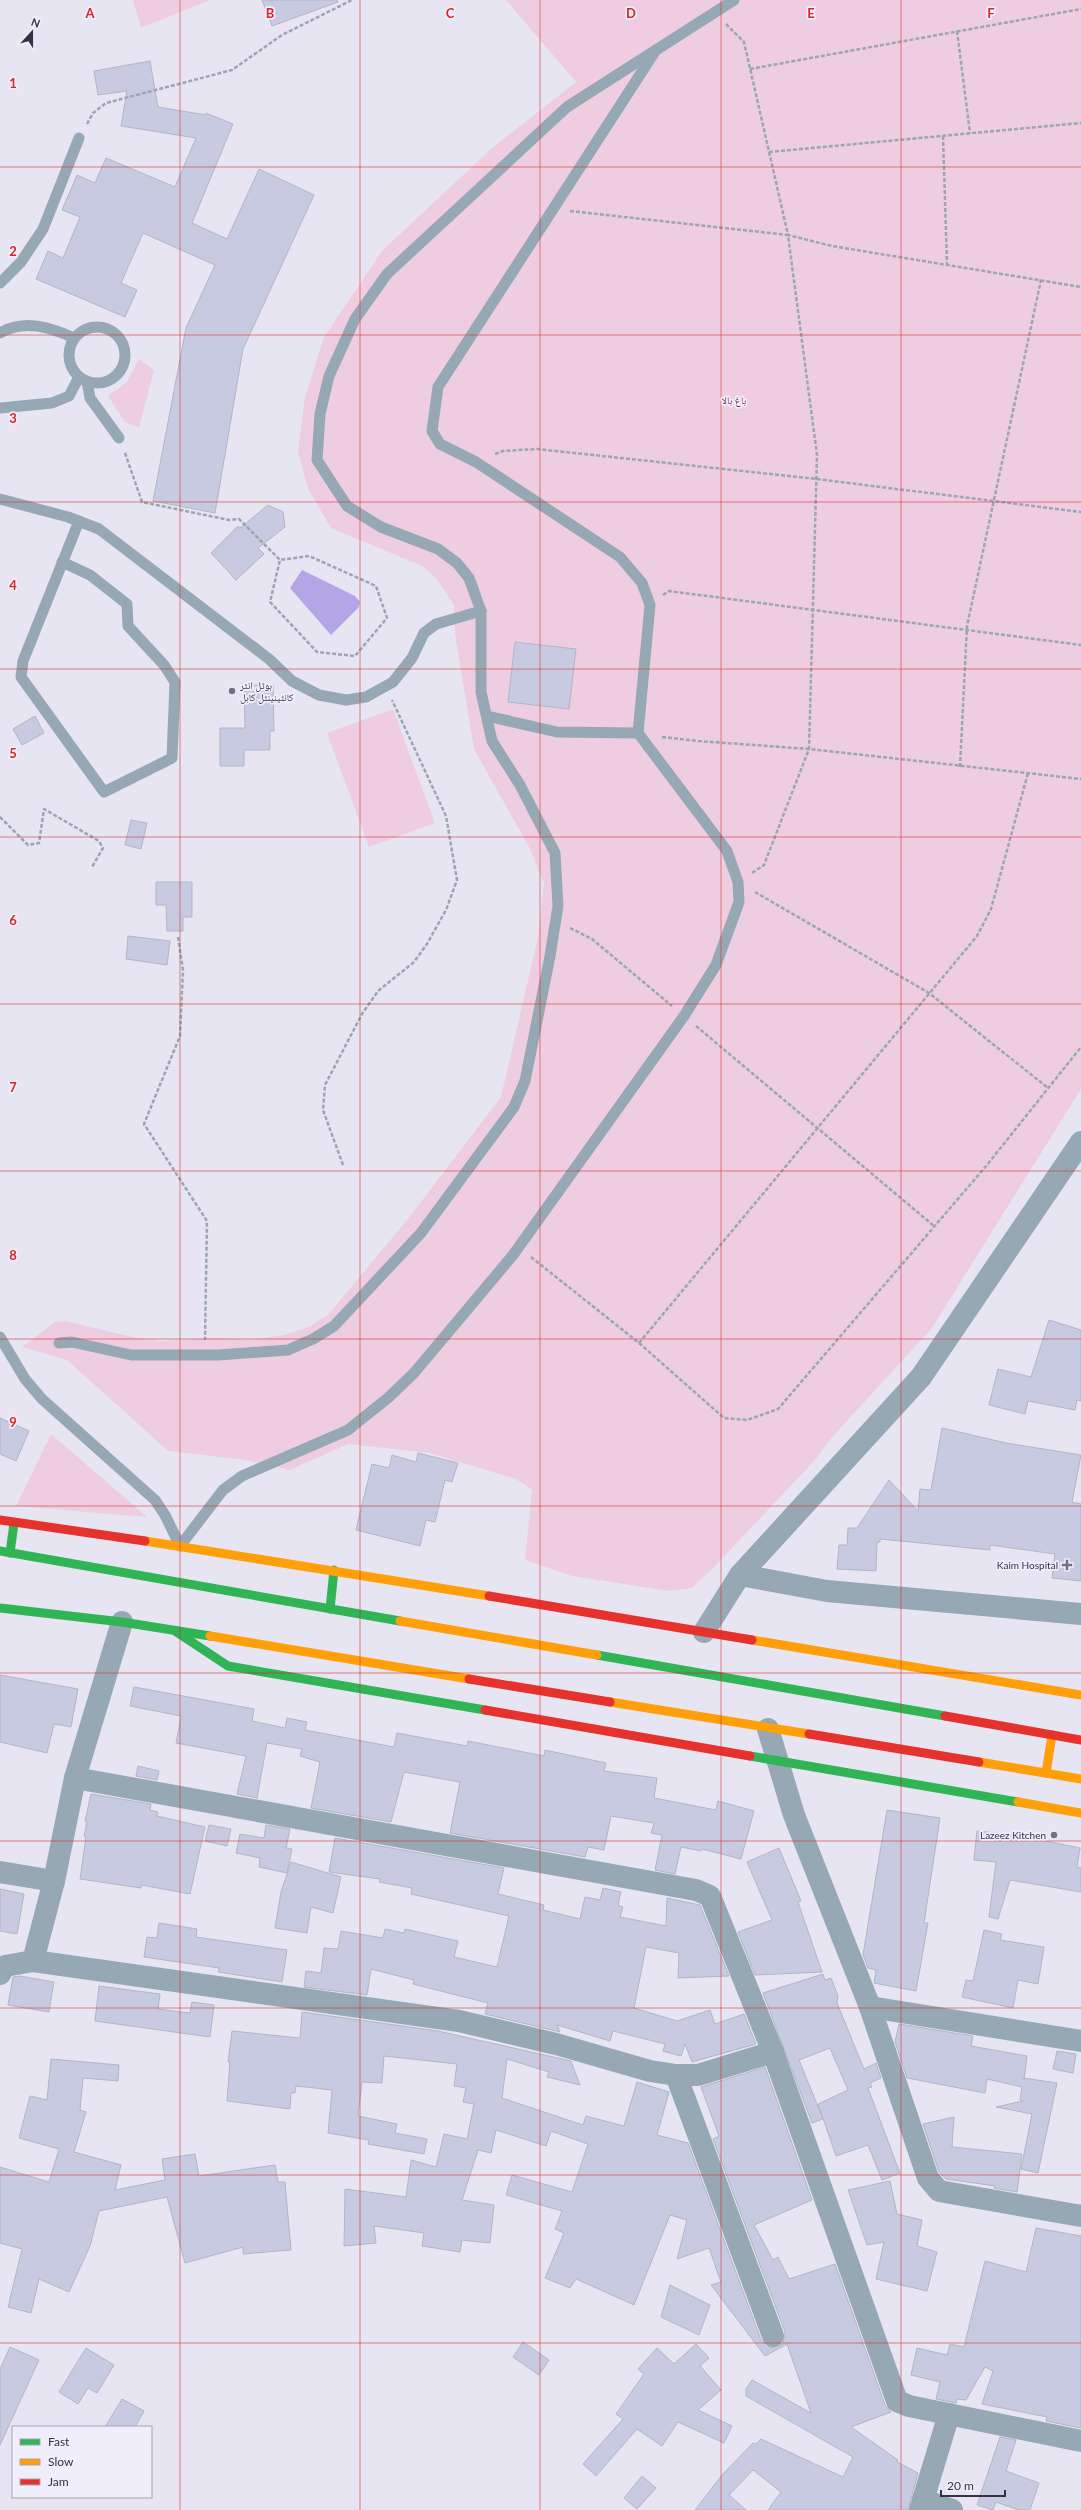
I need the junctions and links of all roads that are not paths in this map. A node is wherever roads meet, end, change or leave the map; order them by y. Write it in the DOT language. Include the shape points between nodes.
graph roads {
  1 [pos="734,0"];
  2 [pos="657,50"];
  3 [pos="79,138"];
  4 [pos="0,284"];
  5 [pos="0,333"];
  6 [pos="74,338"];
  7 [pos="83,379"];
  8 [pos="0,408"];
  9 [pos="119,438"];
  10 [pos="0,499"];
  11 [pos="79,521"];
  12 [pos="62,562"];
  13 [pos="481,611"];
  14 [pos="487,716"];
  15 [pos="638,733"];
  16 [pos="1081,1142"];
  17 [pos="0,1337"];
  18 [pos="59,1343"];
  19 [pos="0,1509"];
  20 [pos="0,1520"];
  21 [pos="14,1523"];
  22 [pos="180,1546"];
  23 [pos="0,1551"];
  24 [pos="10,1553"];
  25 [pos="334,1570"];
  26 [pos="740,1575"];
  27 [pos="0,1608"];
  28 [pos="330,1610"];
  29 [pos="1081,1614"];
  30 [pos="122,1622"];
  31 [pos="175,1631"];
  32 [pos="704,1632"];
  33 [pos="1081,1695"];
  34 [pos="768,1729"];
  35 [pos="1052,1735"];
  36 [pos="1081,1740"];
  37 [pos="777,1760"];
  38 [pos="1046,1773"];
  39 [pos="75,1778"];
  40 [pos="1081,1779"];
  41 [pos="1081,1813"];
  42 [pos="0,1872"];
  43 [pos="54,1881"];
  44 [pos="32,1961"];
  45 [pos="0,1974"];
  46 [pos="870,2007"];
  47 [pos="1081,2041"];
  48 [pos="773,2052"];
  49 [pos="676,2075"];
  50 [pos="1081,2216"];
  51 [pos="773,2336"];
  52 [pos="950,2414"];
  53 [pos="1081,2441"];
  54 [pos="921,2505"];
  55 [pos="952,2510"];
  1 -- 2 [label="lane"];
  2 -- 13 [label="lane" via="567,107 387,274 355,319 329,376 320,414 317,460 329,482 347,506 381,527 438,549 456,563 469,578"];
  2 -- 15 [label="lane" via="438,387 432,431 440,444 476,462 620,557 642,583 650,605"];
  3 -- 4 [label="lane" via="43,229 21,262"];
  5 -- 6 [label="lane" via="33,324"];
  6 -- 7 [label="lane" via="69,347 68,357 72,370"];
  6 -- 7 [label="lane" via="83,329 100,326 114,333 124,347 124,361 118,374 103,382"];
  7 -- 8 [label="lane" via="69,396 52,403"];
  7 -- 9 [label="lane" via="90,398"];
  10 -- 11 [label="lane"];
  11 -- 12 [label="lane"];
  11 -- 13 [label="lane" via="99,529 269,658 292,681 319,695 346,700 366,697 393,682 412,658 424,633 436,624"];
  12 -- 12 [label="lane" via="24,661 21,677 104,792 172,758 175,682 164,665 128,626 127,604 90,575"];
  13 -- 14 [label="lane" via="481,692"];
  14 -- 15 [label="lane" via="557,732"];
  14 -- 18 [label="lane" via="492,741 520,785 555,853 558,886 555,921 525,1081 514,1107 421,1233 334,1326 313,1339 288,1350 205,1356 131,1356 72,1342"];
  15 -- 22 [label="lane" via="727,851 738,882 739,902 716,965 684,1016 519,1247 414,1373 348,1430 242,1476 223,1490"];
  16 -- 26 [label="street" via="921,1378"];
  17 -- 22 [label="lane" via="25,1379 42,1399 155,1500"];
  19 -- 21 [label="lane"];
  20 -- 21 [label="main road"];
  21 -- 22 [label="main road"];
  21 -- 24 [label="main road"];
  22 -- 25 [label="main road"];
  23 -- 24 [label="main road"];
  24 -- 28 [label="main road"];
  25 -- 28 [label="main road"];
  25 -- 32 [label="main road"];
  26 -- 29 [label="street" via="827,1591"];
  26 -- 32 [label="street"];
  27 -- 30 [label="main road"];
  28 -- 35 [label="main road"];
  30 -- 31 [label="main road"];
  30 -- 39 [label="street"];
  31 -- 34 [label="main road"];
  31 -- 37 [label="main road" via="228,1666"];
  32 -- 33 [label="main road"];
  34 -- 37 [label="street"];
  34 -- 38 [label="main road"];
  35 -- 36 [label="main road"];
  35 -- 38 [label="main road"];
  37 -- 41 [label="main road"];
  37 -- 46 [label="street" via="794,1815"];
  38 -- 40 [label="main road"];
  39 -- 43 [label="street"];
  39 -- 48 [label="street" via="696,1890 710,1896"];
  42 -- 43 [label="street"];
  43 -- 44 [label="street"];
  44 -- 45 [label="street" via="5,1966"];
  44 -- 49 [label="street" via="459,2021 556,2044 650,2071"];
  46 -- 47 [label="street"];
  46 -- 50 [label="street" via="928,2178 939,2191"];
  48 -- 49 [label="street" via="698,2075"];
  48 -- 52 [label="street" via="897,2401 908,2406"];
  49 -- 51 [label="street"];
  52 -- 53 [label="street"];
  52 -- 54 [label="street"];
  54 -- 55 [label="street"];
}
